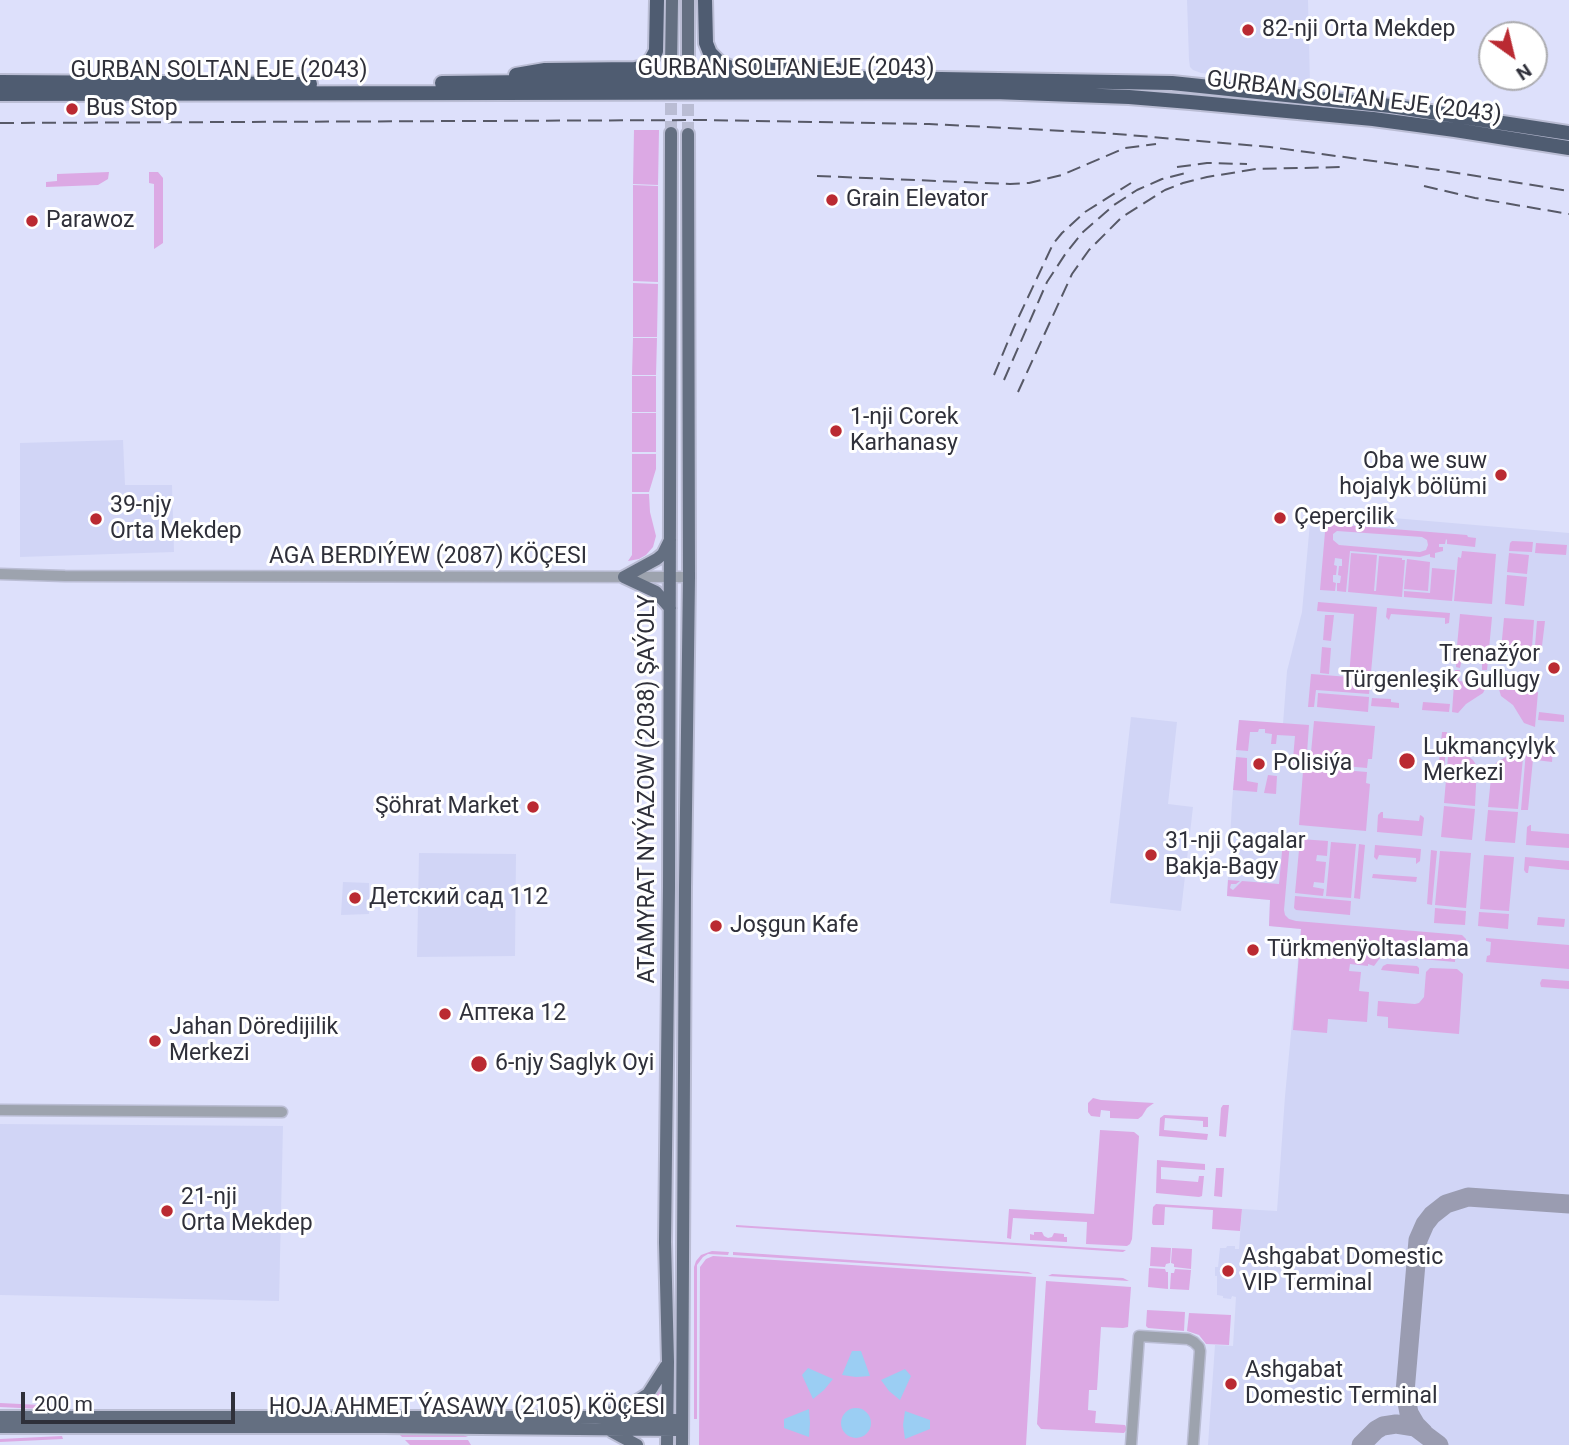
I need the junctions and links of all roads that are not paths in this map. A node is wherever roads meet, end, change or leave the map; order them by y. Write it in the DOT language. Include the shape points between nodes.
graph roads {
  1 [pos="657,0"];
  2 [pos="672,0"];
  3 [pos="688,0"];
  4 [pos="705,0"];
  5 [pos="671,67"];
  6 [pos="688,67"];
  7 [pos="883,78"];
  8 [pos="0,82"];
  9 [pos="470,83"];
  10 [pos="0,94"];
  11 [pos="671,133"];
  12 [pos="1569,133"];
  13 [pos="688,134"];
  14 [pos="1569,148"];
  15 [pos="670,540"];
  16 [pos="0,574"];
  17 [pos="624,577"];
  18 [pos="670,577"];
  19 [pos="689,577"];
  20 [pos="670,608"];
  21 [pos="0,1110"];
  22 [pos="282,1112"];
  23 [pos="668,1362"];
  24 [pos="596,1417"];
  25 [pos="1,1424"];
  26 [pos="667,1425"];
  27 [pos="682,1425"];
  28 [pos="607,1429"];
  29 [pos="1131,1442"];
  30 [pos="637,1445"];
  31 [pos="667,1445"];
  32 [pos="682,1445"];
  33 [pos="1193,1445"];
  1 -- 9 [label="highway" via="656,51 643,67 545,70"];
  2 -- 5 [label="main road"];
  3 -- 6 [label="main road"];
  4 -- 7 [label="highway" via="706,43 713,57 726,67 821,68"];
  7 -- 9 [label="highway, GURBAN SOLTAN EJE (2043)"];
  7 -- 12 [label="highway, GURBAN SOLTAN EJE (2043)" via="1172,83 1391,107"];
  8 -- 9 [label="highway, GURBAN SOLTAN EJE (2043)"];
  10 -- 14 [label="highway, GURBAN SOLTAN EJE (2043)" via="994,92 1129,97 1373,119"];
  11 -- 15 [label="main road, ATAMYRAT NYÝAZOW (2038) ŞAÝOLY"];
  13 -- 19 [label="main road, ATAMYRAT NYÝAZOW (2038) ŞAÝOLY"];
  15 -- 17 [label="main road" via="657,559"];
  15 -- 18 [label="main road, ATAMYRAT NYÝAZOW (2038) ŞAÝOLY"];
  16 -- 17 [label="street, AGA BERDIÝEW (2087) KÖÇESI"];
  17 -- 18 [label="street, AGA BERDIÝEW (2087) KÖÇESI"];
  17 -- 20 [label="main road" via="656,592"];
  18 -- 19 [label="street, AGA BERDIÝEW (2087) KÖÇESI"];
  18 -- 20 [label="main road, ATAMYRAT NYÝAZOW (2038) ŞAÝOLY"];
  19 -- 27 [label="main road, ATAMYRAT NYÝAZOW (2038) ŞAÝOLY"];
  20 -- 23 [label="main road, ATAMYRAT NYÝAZOW (2038) ŞAÝOLY"];
  21 -- 22 [label="street"];
  23 -- 24 [label="main road" via="648,1394"];
  23 -- 26 [label="main road, ATAMYRAT NYÝAZOW (2038) ŞAÝOLY"];
  24 -- 25 [label="main road, HOJA AHMET ÝASAWY (2105) KÖÇESI"];
  24 -- 26 [label="main road, HOJA AHMET ÝASAWY (2105) KÖÇESI"];
  25 -- 28 [label="main road, HOJA AHMET ÝASAWY (2105) KÖÇESI"];
  26 -- 27 [label="main road, HOJA AHMET ÝASAWY (2105) KÖÇESI"];
  26 -- 28 [label="main road, HOJA AHMET ÝASAWY (2105) KÖÇESI"];
  26 -- 31 [label="main road, ATAMYRAT NYÝAZOW (2038) ŞAÝOLY"];
  27 -- 32 [label="main road, ATAMYRAT NYÝAZOW (2038) ŞAÝOLY"];
  28 -- 30 [label="main road"];
  29 -- 33 [label="street" via="1139,1336 1188,1339 1199,1348"];
}
